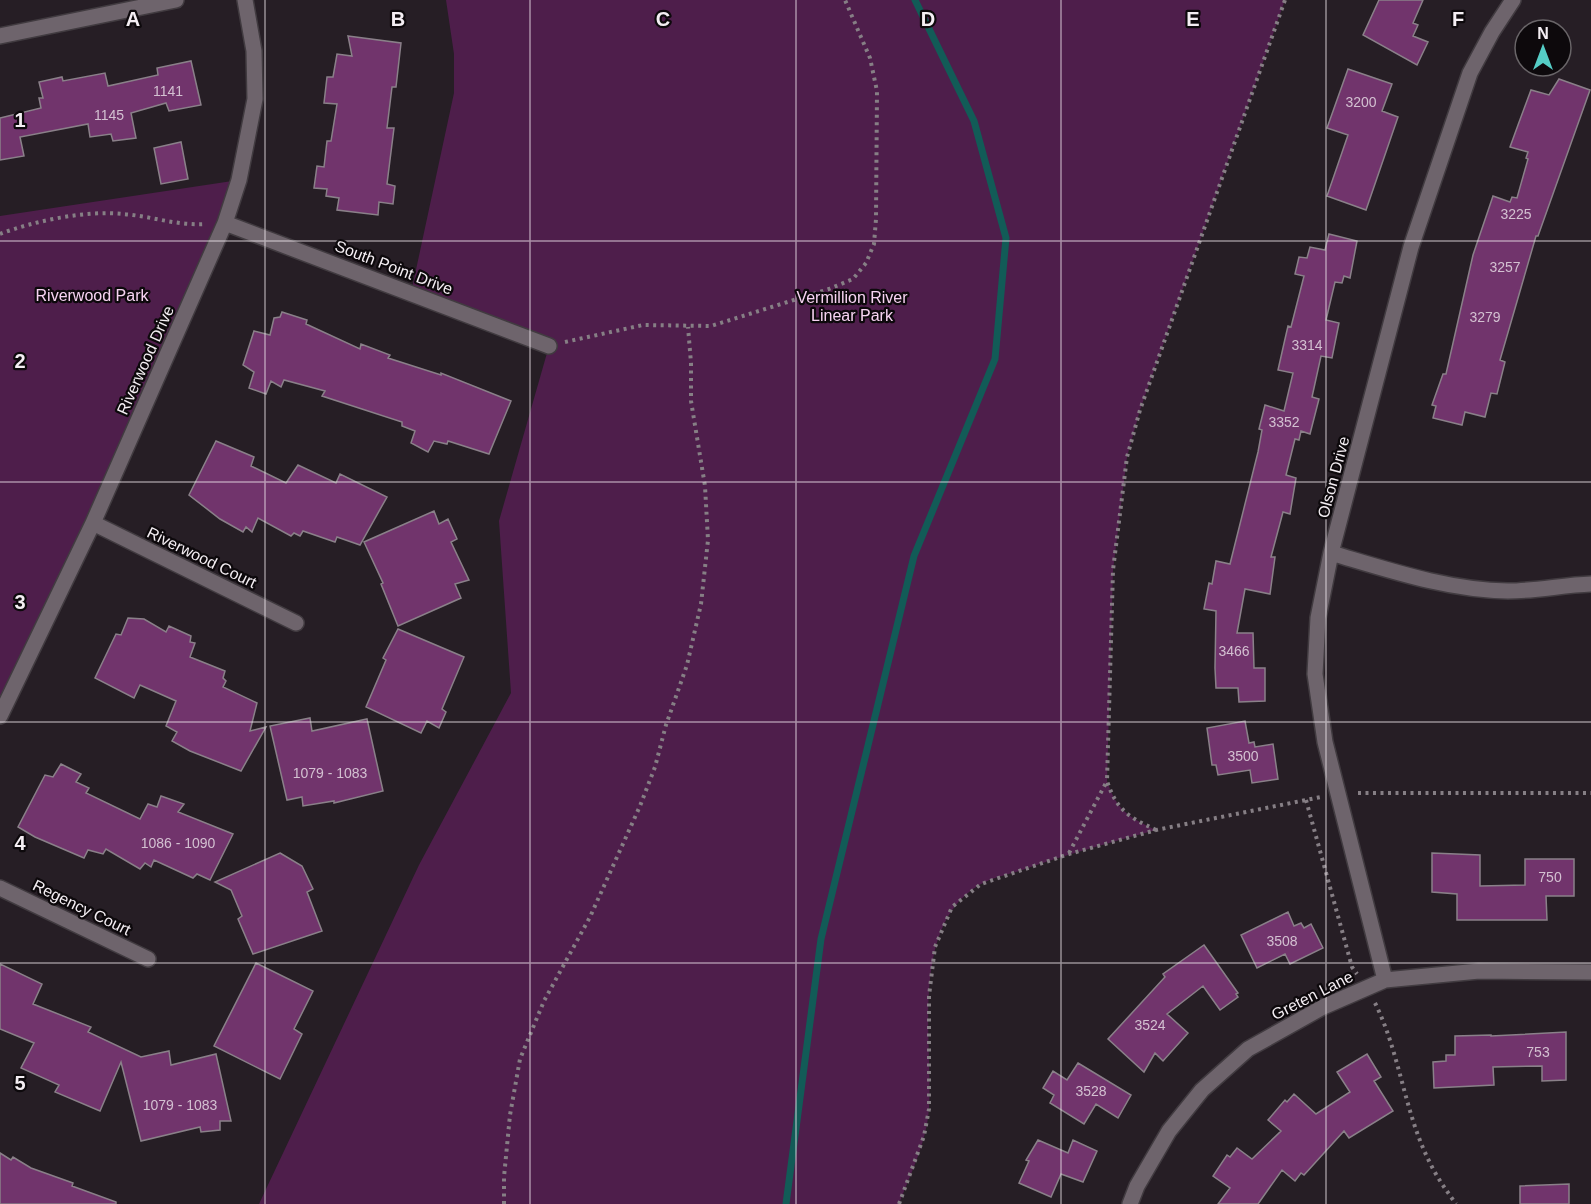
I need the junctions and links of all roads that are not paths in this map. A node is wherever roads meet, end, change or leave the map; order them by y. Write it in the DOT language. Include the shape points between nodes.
graph roads {
  1 [pos="176,0"];
  2 [pos="244,0"];
  3 [pos="1513,0"];
  4 [pos="0,36"];
  5 [pos="225,223"];
  6 [pos="549,346"];
  7 [pos="93,523"];
  8 [pos="1331,553"];
  9 [pos="1591,585"];
  10 [pos="296,623"];
  11 [pos="0,716"];
  12 [pos="0,888"];
  13 [pos="148,959"];
  14 [pos="1591,972"];
  15 [pos="1385,980"];
  16 [pos="1130,1204"];
  1 -- 4 [label="street"];
  2 -- 5 [label="street, Riverwood Drive" via="254,51 255,99 239,180"];
  3 -- 8 [label="street, Olson Drive" via="1470,73 1411,246"];
  5 -- 6 [label="street, South Point Drive"];
  5 -- 7 [label="street, Riverwood Drive"];
  7 -- 10 [label="street, Riverwood Court"];
  7 -- 11 [label="street, Riverwood Drive"];
  8 -- 9 [label="street" via="1437,583 1478,589 1508,591"];
  8 -- 15 [label="street, Olson Drive" via="1318,618 1315,674 1325,742"];
  12 -- 13 [label="street, Regency Court"];
  14 -- 15 [label="street, Greten Lane" via="1479,971"];
  15 -- 16 [label="street, Greten Lane" via="1323,1007 1248,1049 1202,1090 1169,1131"];
}
